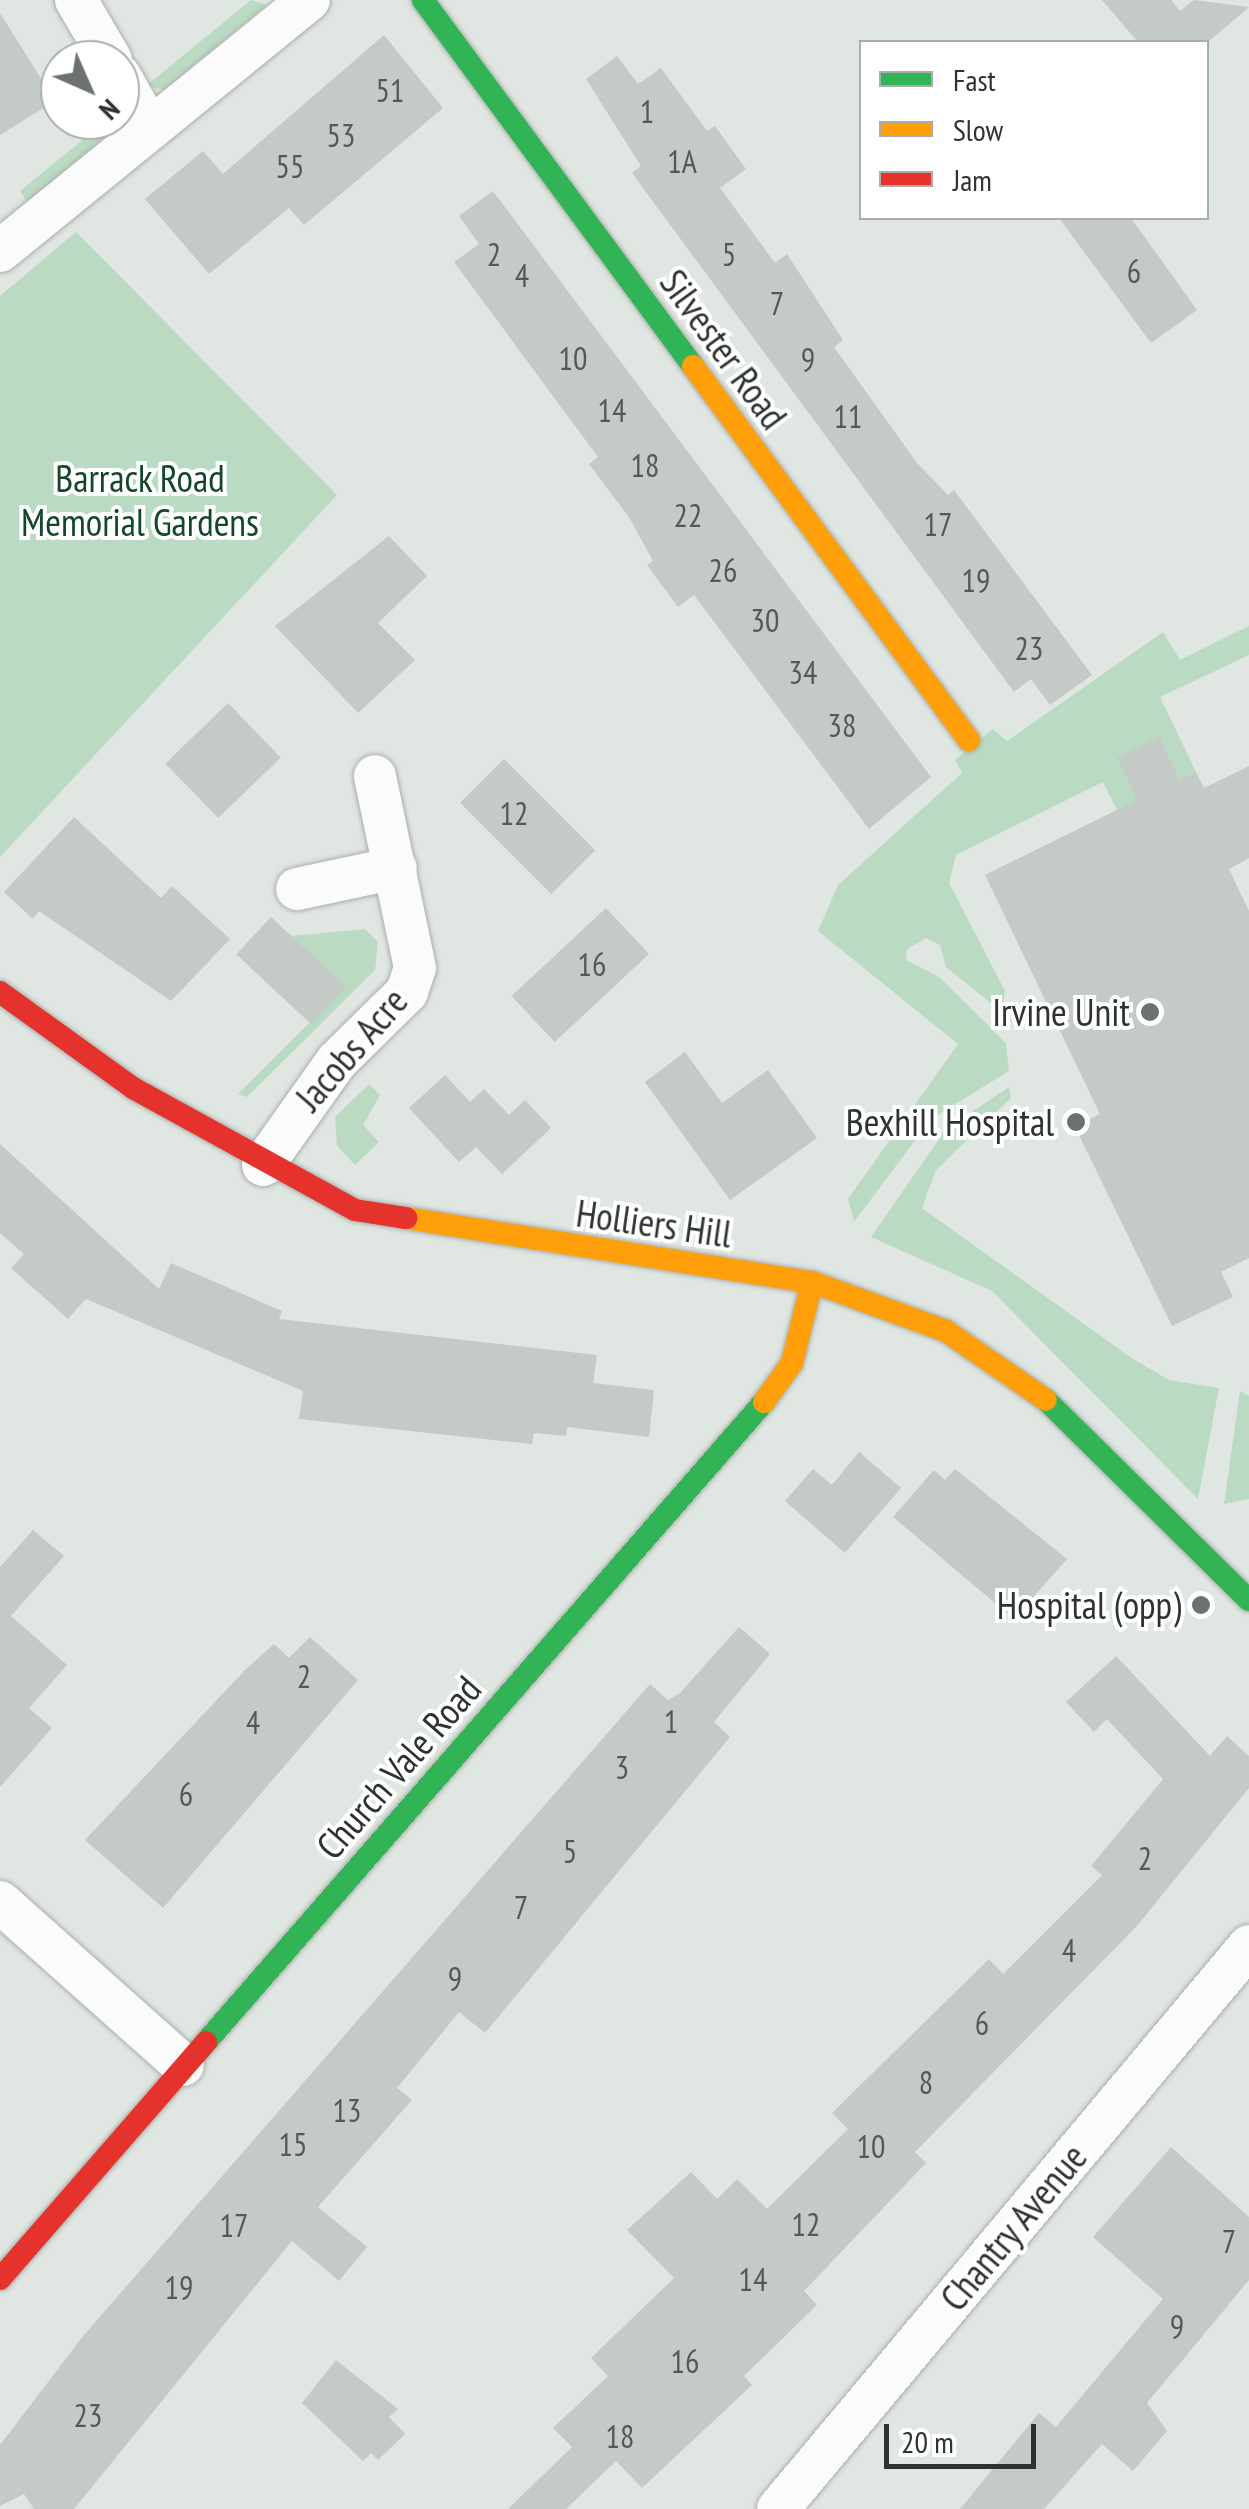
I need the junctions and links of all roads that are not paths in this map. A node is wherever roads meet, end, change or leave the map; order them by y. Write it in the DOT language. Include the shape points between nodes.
graph roads {
  1 [pos="76,0"];
  2 [pos="309,0"];
  3 [pos="423,0"];
  4 [pos="99,40"];
  5 [pos="140,111"];
  6 [pos="150,129"];
  7 [pos="0,251"];
  8 [pos="970,740"];
  9 [pos="375,776"];
  10 [pos="396,868"];
  11 [pos="297,890"];
  12 [pos="0,992"];
  13 [pos="262,1165"];
  14 [pos="812,1282"];
  15 [pos="1249,1600"];
  16 [pos="0,1902"];
  17 [pos="1249,1946"];
  18 [pos="183,2065"];
  19 [pos="0,2279"];
  20 [pos="778,2509"];
  1 -- 4 [label="street"];
  2 -- 6 [label="street"];
  3 -- 8 [label="street, Silvester Road"];
  5 -- 6 [label="street"];
  6 -- 7 [label="street"];
  9 -- 10 [label="street, Jacobs Acre"];
  10 -- 11 [label="street"];
  10 -- 13 [label="street, Jacobs Acre" via="416,944 407,992 337,1061"];
  12 -- 13 [label="street, Holliers Hill" via="133,1088"];
  13 -- 14 [label="street, Holliers Hill" via="355,1210"];
  14 -- 15 [label="street, Holliers Hill" via="946,1330 1038,1394"];
  14 -- 18 [label="street, Church Vale Road" via="792,1363 768,1398"];
  16 -- 18 [label="street"];
  17 -- 20 [label="street, Chantry Avenue"];
  18 -- 19 [label="street, Church Vale Road"];
}
